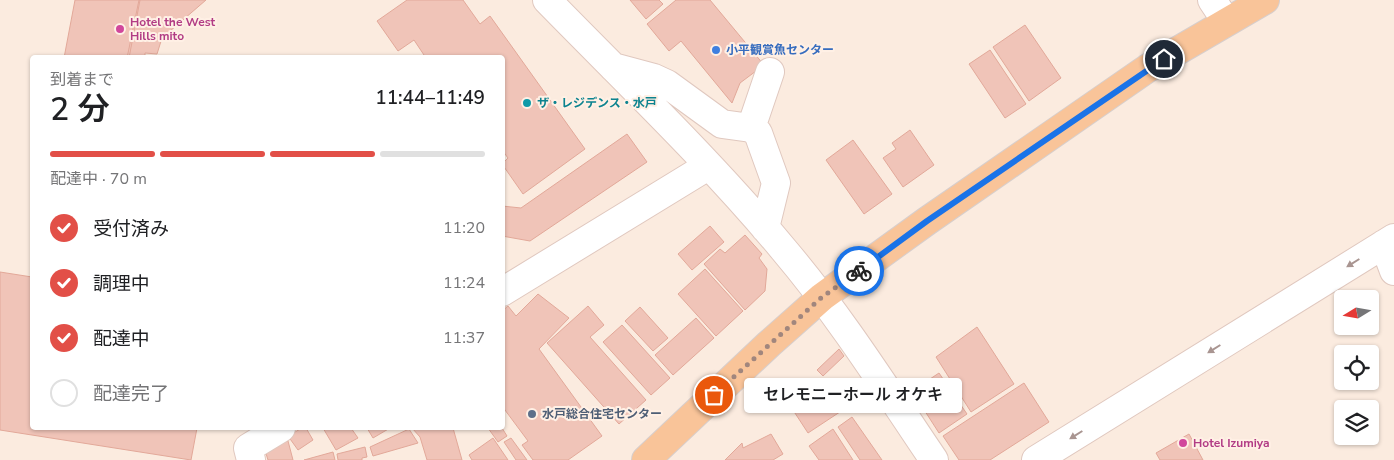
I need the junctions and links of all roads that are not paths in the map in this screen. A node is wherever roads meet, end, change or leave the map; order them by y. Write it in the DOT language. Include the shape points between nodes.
graph roads {
  1 [pos="547,0"];
  2 [pos="1265,0"];
  3 [pos="1219,11"];
  4 [pos="613,68"];
  5 [pos="770,72"];
  6 [pos="751,128"];
  7 [pos="708,166"];
  8 [pos="765,228"];
  9 [pos="1389,241"];
  10 [pos="1394,272"];
  11 [pos="505,290"];
  12 [pos="822,297"];
  13 [pos="278,430"];
  14 [pos="250,460"];
  15 [pos="646,460"];
  16 [pos="934,460"];
  17 [pos="1036,460"];
  1 -- 4 [label="street"];
  2 -- 3 [label="main road"];
  3 -- 12 [label="main road" via="1140,74"];
  4 -- 6 [label="street" via="667,84 722,124"];
  4 -- 7 [label="street"];
  5 -- 6 [label="street"];
  6 -- 8 [label="street" via="758,133 776,183"];
  7 -- 8 [label="street"];
  7 -- 11 [label="street"];
  8 -- 12 [label="street"];
  9 -- 10 [label="street"];
  9 -- 17 [label="street, one-way"];
  12 -- 15 [label="main road"];
  12 -- 16 [label="street"];
  13 -- 14 [label="street" via="248,448"];
}
